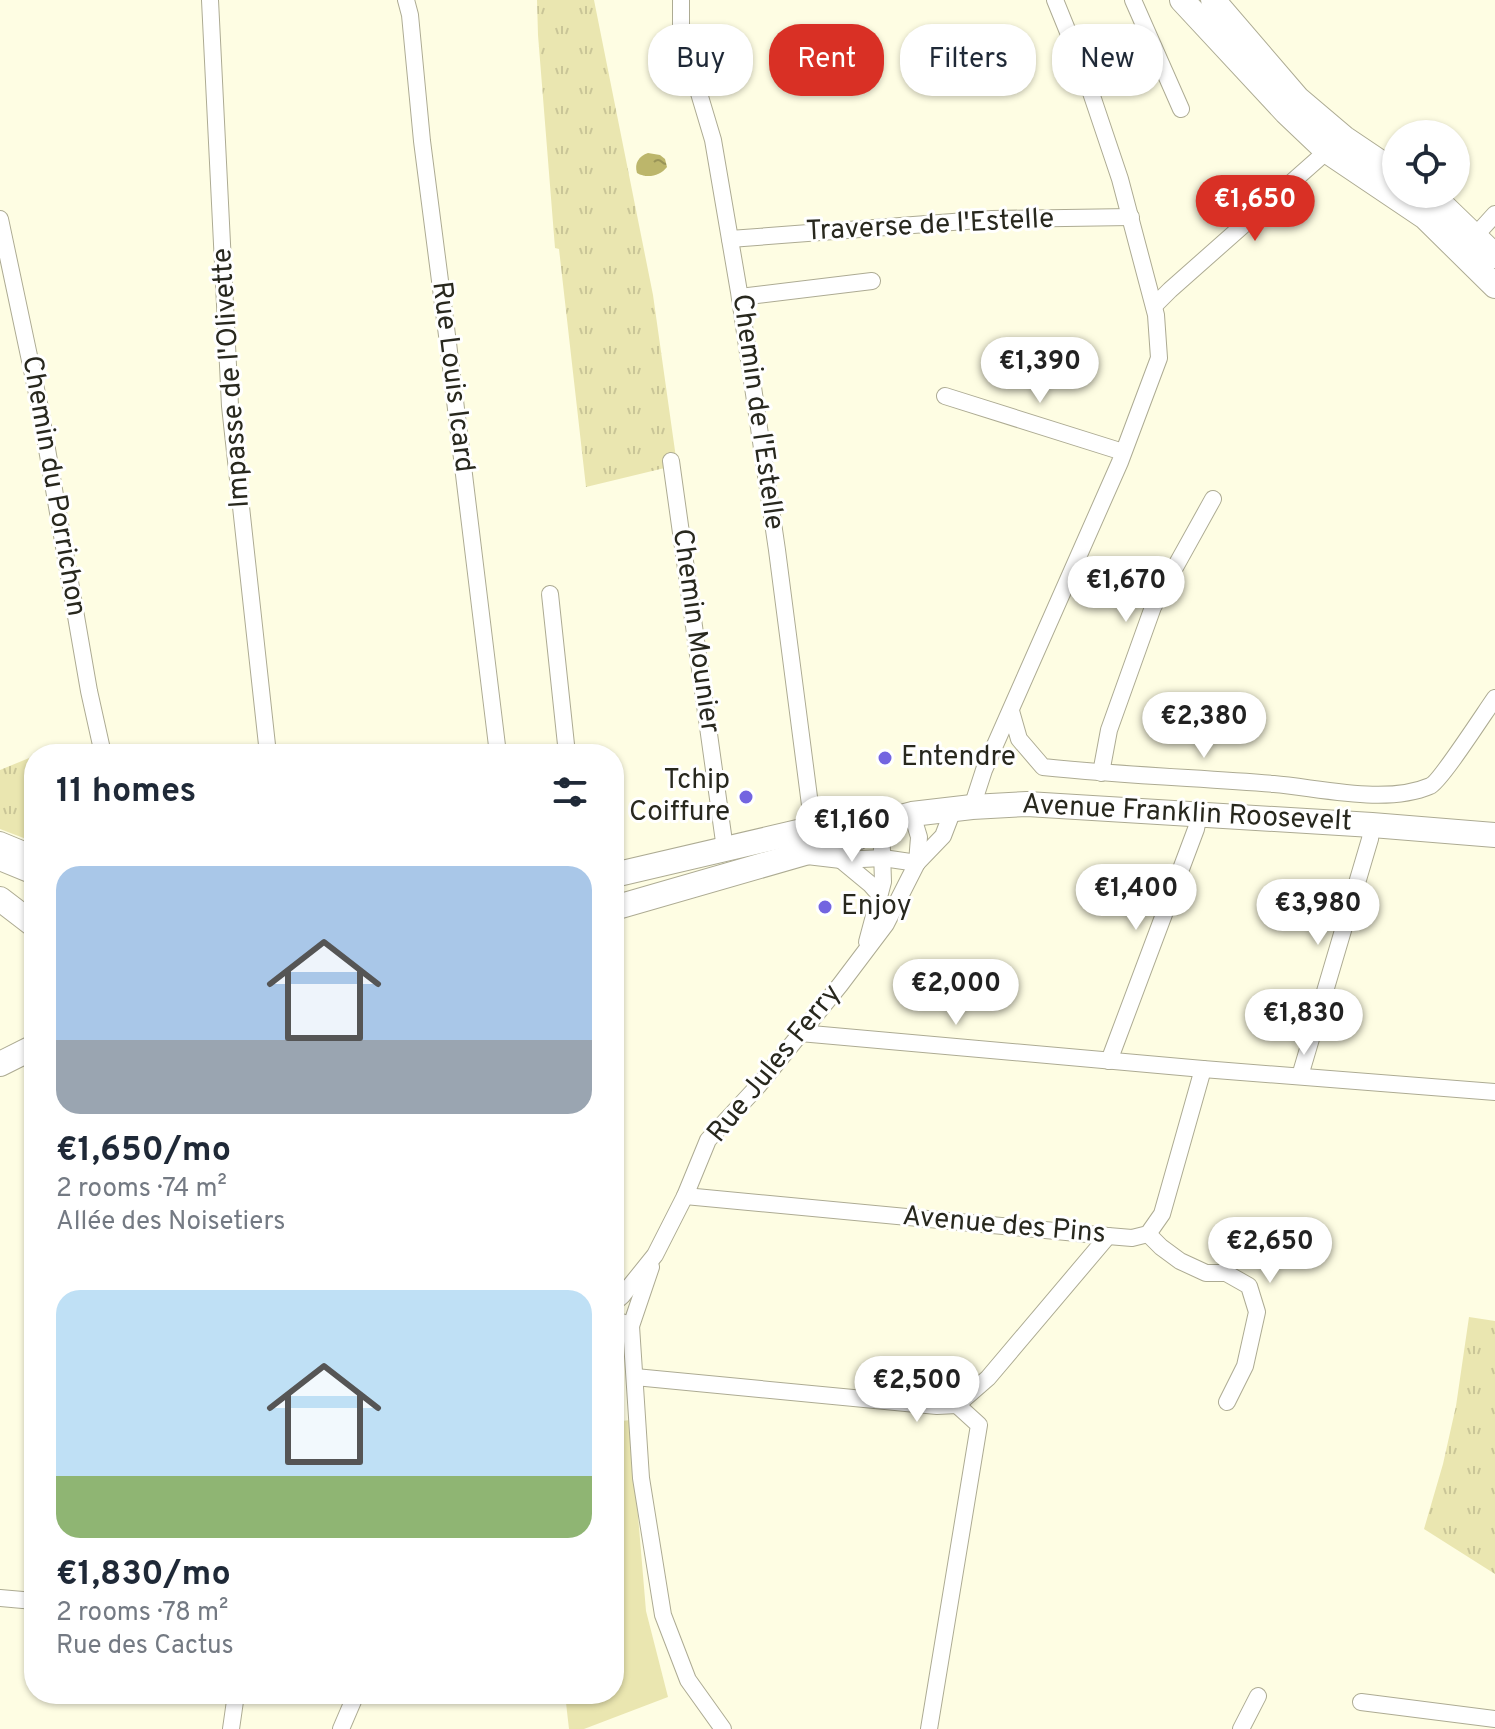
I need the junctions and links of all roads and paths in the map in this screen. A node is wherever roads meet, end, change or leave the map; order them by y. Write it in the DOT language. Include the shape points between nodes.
graph roads {
  1 [pos="210,0"];
  2 [pos="406,0"];
  3 [pos="681,0"];
  4 [pos="1055,0"];
  5 [pos="1133,0"];
  6 [pos="1182,0"];
  7 [pos="1213,0"];
  8 [pos="1181,109"];
  9 [pos="1327,151"];
  10 [pos="1382,164"];
  11 [pos="1445,208"];
  12 [pos="1495,214"];
  13 [pos="1131,217"];
  14 [pos="0,219"];
  15 [pos="1475,236"];
  16 [pos="730,239"];
  17 [pos="1495,256"];
  18 [pos="872,281"];
  19 [pos="1495,286"];
  20 [pos="740,297"];
  21 [pos="1154,306"];
  22 [pos="945,396"];
  23 [pos="1123,452"];
  24 [pos="671,461"];
  25 [pos="1213,499"];
  26 [pos="550,594"];
  27 [pos="1495,698"];
  28 [pos="1011,711"];
  29 [pos="101,744"];
  30 [pos="267,744"];
  31 [pos="497,744"];
  32 [pos="566,744"];
  33 [pos="1101,773"];
  34 [pos="962,809"];
  35 [pos="912,814"];
  36 [pos="1199,814"];
  37 [pos="881,822"];
  38 [pos="1372,825"];
  39 [pos="813,828"];
  40 [pos="1495,835"];
  41 [pos="0,840"];
  42 [pos="725,849"];
  43 [pos="24,850"];
  44 [pos="799,854"];
  45 [pos="0,858"];
  46 [pos="883,858"];
  47 [pos="841,860"];
  48 [pos="917,863"];
  49 [pos="24,868"];
  50 [pos="624,873"];
  51 [pos="878,893"];
  52 [pos="0,899"];
  53 [pos="624,905"];
  54 [pos="24,917"];
  55 [pos="866,948"];
  56 [pos="800,1033"];
  57 [pos="24,1052"];
  58 [pos="1109,1061"];
  59 [pos="0,1064"];
  60 [pos="1203,1069"];
  61 [pos="1300,1076"];
  62 [pos="1495,1092"];
  63 [pos="685,1196"];
  64 [pos="1148,1234"];
  65 [pos="1108,1236"];
  66 [pos="655,1255"];
  67 [pos="624,1294"];
  68 [pos="624,1323"];
  69 [pos="631,1326"];
  70 [pos="635,1377"];
  71 [pos="1227,1402"];
  72 [pos="957,1405"];
  73 [pos="0,1598"];
  74 [pos="24,1600"];
  75 [pos="1258,1696"];
  76 [pos="1361,1702"];
  77 [pos="235,1704"];
  78 [pos="352,1704"];
  79 [pos="1495,1719"];
  80 [pos="231,1729"];
  81 [pos="341,1729"];
  82 [pos="723,1729"];
  83 [pos="929,1729"];
  84 [pos="1241,1729"];
  1 -- 30 [label="street, Impasse de l'Olivette" via="230,406"];
  2 -- 31 [label="street, Rue Louis Icard"];
  3 -- 16 [label="street, Chemin de l'Estelle" via="681,33 713,140"];
  4 -- 13 [label="street, Rue Jules Ferry"];
  5 -- 8 [label="street"];
  6 -- 9 [label="main road"];
  7 -- 10 [label="main road" via="1298,99"];
  9 -- 19 [label="main road" via="1425,217"];
  9 -- 21 [label="street"];
  11 -- 15 [label="main road"];
  12 -- 15 [label="street"];
  13 -- 16 [label="street, Traverse de l'Estelle" via="992,219"];
  13 -- 21 [label="street, Rue Jules Ferry"];
  14 -- 29 [label="street, Chemin du Porrichon"];
  15 -- 17 [label="main road"];
  16 -- 20 [label="street, Chemin de l'Estelle"];
  18 -- 20 [label="street"];
  20 -- 39 [label="street, Chemin de l'Estelle"];
  21 -- 23 [label="street, Rue Jules Ferry" via="1159,358"];
  22 -- 23 [label="street"];
  23 -- 28 [label="street, Rue Jules Ferry"];
  24 -- 42 [label="street, Chemin Mounier"];
  25 -- 33 [label="street" via="1153,607 1109,730"];
  26 -- 32 [label="street"];
  27 -- 33 [label="street" via="1434,785 1405,793 1367,795"];
  28 -- 33 [label="street" via="1019,739 1043,767"];
  28 -- 34 [label="street, Rue Jules Ferry"];
  34 -- 35 [label="main road, Avenue Franklin Roosevelt"];
  34 -- 36 [label="main road, Avenue Franklin Roosevelt" via="1027,804"];
  34 -- 48 [label="street, Rue Jules Ferry"];
  35 -- 37 [label="main road, Avenue Franklin Roosevelt"];
  35 -- 48 [label="street, Rue Jules Ferry" via="919,837"];
  36 -- 38 [label="main road, Avenue Franklin Roosevelt"];
  36 -- 58 [label="street"];
  37 -- 39 [label="main road, Avenue Franklin Roosevelt" via="858,818"];
  37 -- 44 [label="main road, Avenue Franklin Roosevelt" via="857,838"];
  37 -- 46 [label="street, Rue Jules Ferry"];
  38 -- 40 [label="main road, Avenue Franklin Roosevelt"];
  38 -- 61 [label="street"];
  39 -- 42 [label="main road, Avenue Franklin Roosevelt"];
  41 -- 43 [label="street"];
  42 -- 50 [label="main road, Avenue Franklin Roosevelt"];
  44 -- 47 [label="street, Avenue Franklin Roosevelt"];
  44 -- 53 [label="main road, Avenue Franklin Roosevelt"];
  45 -- 49 [label="main road"];
  46 -- 47 [label="street, Avenue Franklin Roosevelt"];
  46 -- 48 [label="street, Avenue Franklin Roosevelt"];
  46 -- 51 [label="street, Rue Jules Ferry"];
  47 -- 51 [label="street"];
  48 -- 55 [label="street, Rue Jules Ferry" via="886,924"];
  51 -- 55 [label="street, Rue Jules Ferry"];
  52 -- 54 [label="main road"];
  55 -- 56 [label="street, Rue Jules Ferry"];
  56 -- 58 [label="street"];
  56 -- 63 [label="street, Rue Jules Ferry" via="708,1140"];
  57 -- 59 [label="main road"];
  58 -- 60 [label="street"];
  60 -- 61 [label="street"];
  60 -- 64 [label="street" via="1162,1214"];
  61 -- 62 [label="street"];
  63 -- 65 [label="street, Avenue des Pins"];
  63 -- 66 [label="street, Rue Jules Ferry"];
  64 -- 65 [label="street, Avenue des Pins"];
  64 -- 71 [label="street" via="1180,1261 1206,1273 1226,1273 1249,1286 1257,1312 1245,1366"];
  65 -- 72 [label="street" via="988,1378"];
  66 -- 67 [label="street, Rue Jules Ferry"];
  66 -- 69 [label="street"];
  68 -- 69 [label="street"];
  69 -- 70 [label="street"];
  70 -- 72 [label="street"];
  70 -- 82 [label="street" via="641,1478 663,1615 688,1680"];
  72 -- 83 [label="street" via="979,1425"];
  73 -- 74 [label="street"];
  75 -- 84 [label="street"];
  76 -- 79 [label="street"];
  77 -- 80 [label="street"];
  78 -- 81 [label="street"];
}
